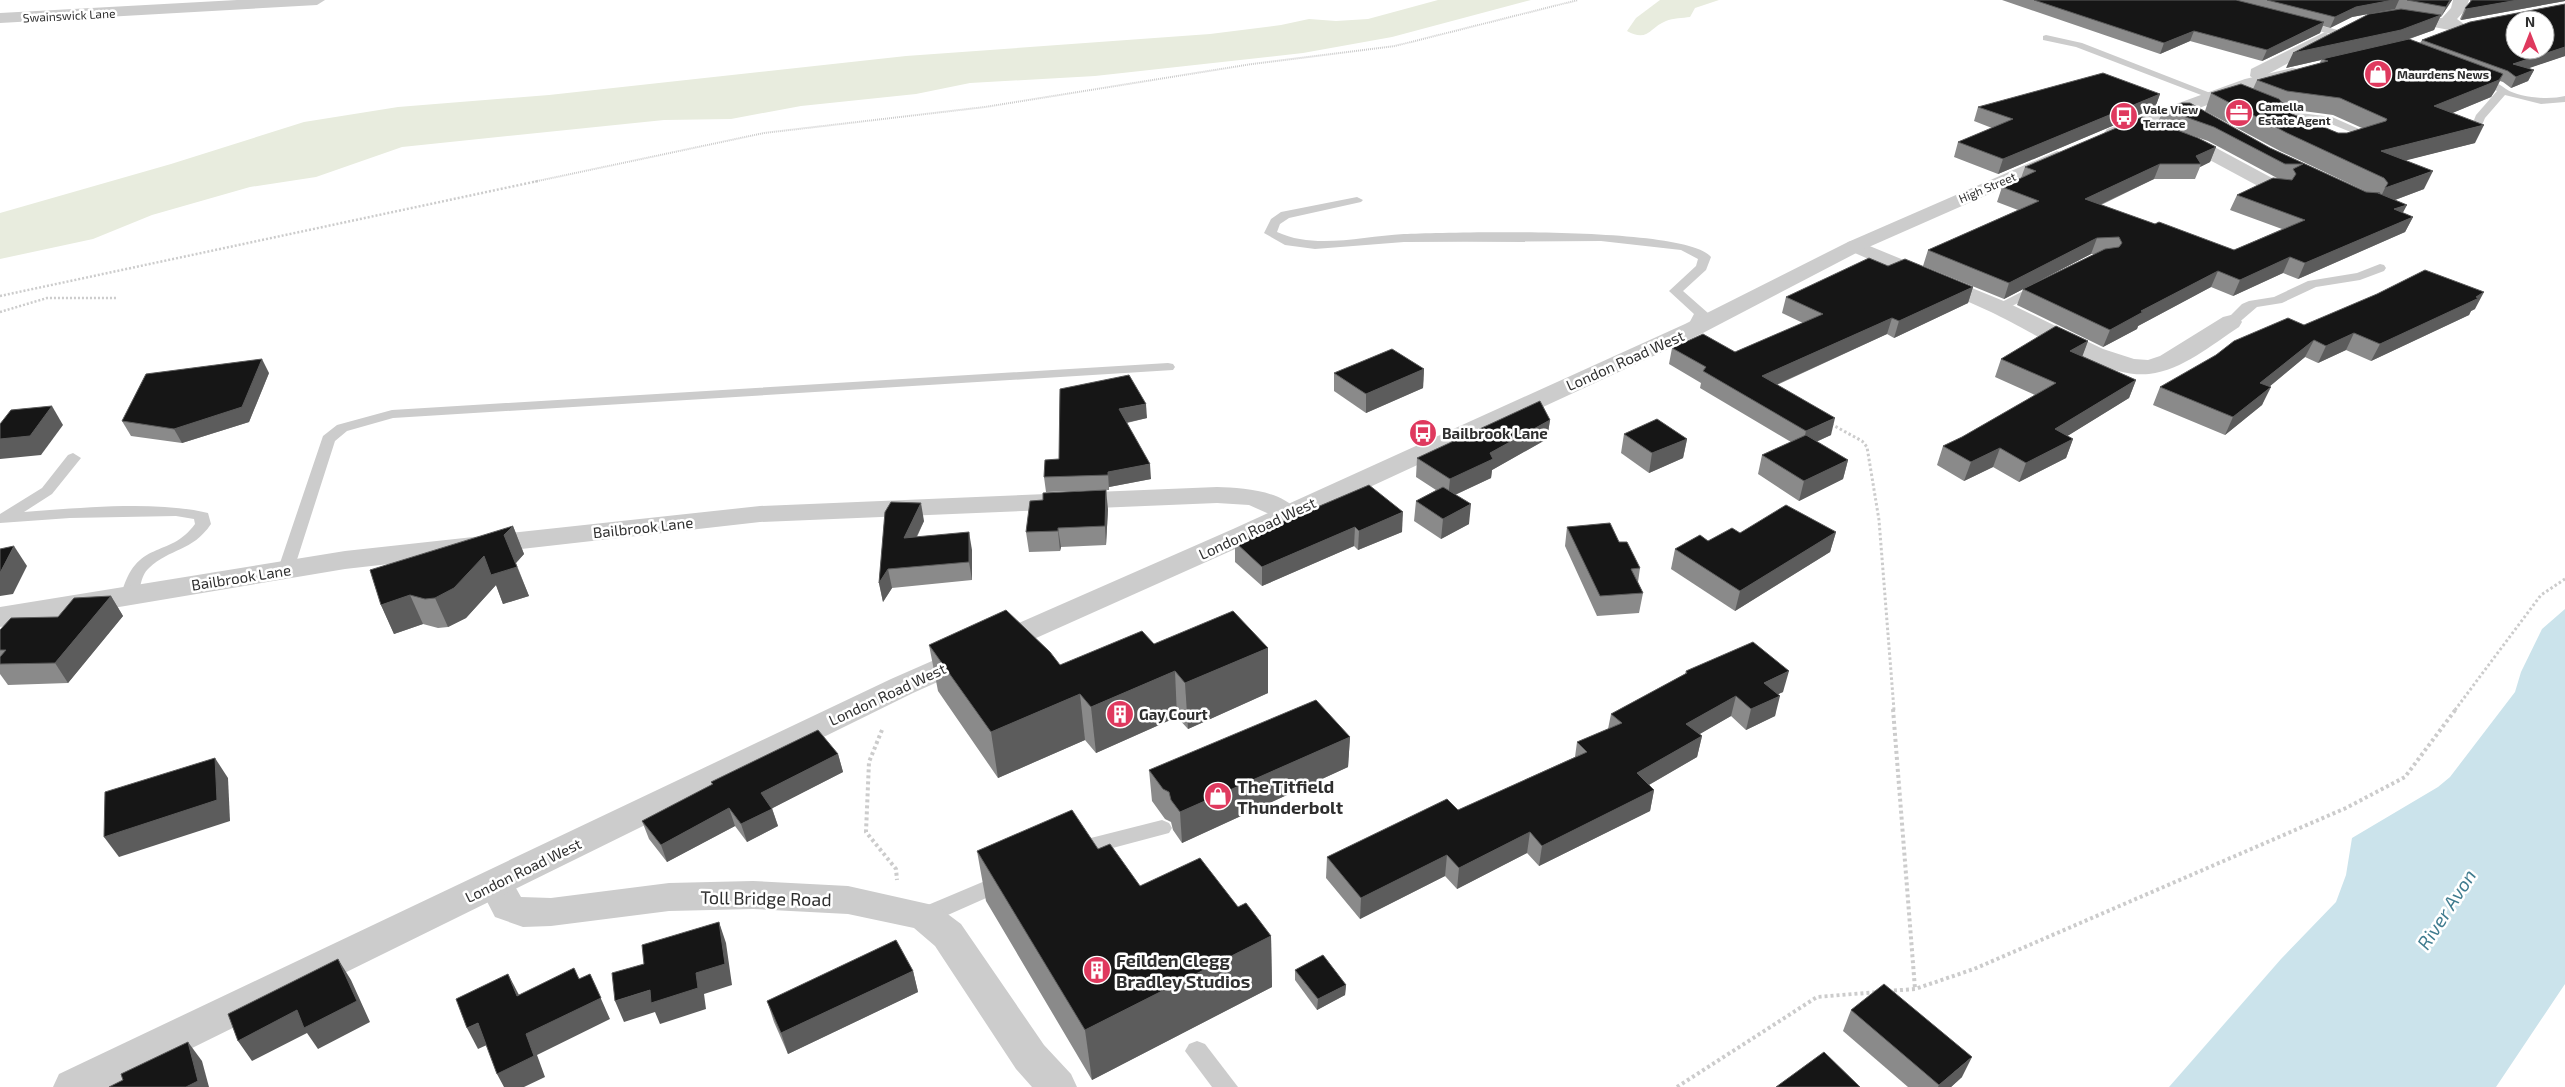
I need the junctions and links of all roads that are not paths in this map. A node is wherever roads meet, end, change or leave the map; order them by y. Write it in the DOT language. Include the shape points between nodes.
graph roads {
  1 [pos="317,0"];
  2 [pos="2461,0"];
  3 [pos="2384,17"];
  4 [pos="0,18"];
  5 [pos="2290,22"];
  6 [pos="2350,25"];
  7 [pos="2464,25"];
  8 [pos="2335,32"];
  9 [pos="2046,38"];
  10 [pos="2426,40"];
  11 [pos="2314,68"];
  12 [pos="2469,74"];
  13 [pos="2266,79"];
  14 [pos="2502,91"];
  15 [pos="2219,94"];
  16 [pos="2242,99"];
  17 [pos="2565,99"];
  18 [pos="2183,106"];
  19 [pos="2208,122"];
  20 [pos="2136,123"];
  21 [pos="2289,128"];
  22 [pos="2475,130"];
  23 [pos="2093,142"];
  24 [pos="2354,142"];
  25 [pos="2075,149"];
  26 [pos="2278,189"];
  27 [pos="1356,200"];
  28 [pos="1855,246"];
  29 [pos="2380,268"];
  30 [pos="2052,281"];
  31 [pos="1998,308"];
  32 [pos="2231,322"];
  33 [pos="1702,325"];
  34 [pos="1168,368"];
  35 [pos="73,458"];
  36 [pos="1287,514"];
  37 [pos="1,520"];
  38 [pos="286,569"];
  39 [pos="129,596"];
  40 [pos="0,617"];
  41 [pos="1162,828"];
  42 [pos="1056,859"];
  43 [pos="1020,874"];
  44 [pos="496,884"];
  45 [pos="924,916"];
  46 [pos="1197,1051"];
  47 [pos="73,1087"];
  48 [pos="1057,1087"];
  49 [pos="1226,1087"];
  1 -- 4 [label="street, Swainswick Lane"];
  2 -- 7 [label="street" via="2449,19"];
  3 -- 7 [label="street" via="2402,16"];
  5 -- 8 [label="lane"];
  6 -- 8 [label="street"];
  7 -- 10 [label="street"];
  8 -- 13 [label="street" via="2257,73"];
  9 -- 15 [label="lane" via="2079,45"];
  11 -- 13 [label="street"];
  12 -- 14 [label="lane"];
  13 -- 15 [label="street"];
  14 -- 17 [label="lane" via="2540,102 2554,103"];
  14 -- 22 [label="lane" via="2497,101 2477,118"];
  15 -- 16 [label="lane"];
  15 -- 18 [label="street"];
  18 -- 19 [label="street"];
  18 -- 20 [label="street"];
  20 -- 23 [label="street"];
  20 -- 26 [label="street" via="2200,147"];
  21 -- 24 [label="lane" via="2272,111 2328,119 2372,137"];
  25 -- 28 [label="street, High Street"];
  27 -- 33 [label="lane" via="1285,214 1275,222 1270,233 1288,242 1316,245 1404,238 1601,238 1684,247 1705,257 1702,267 1675,291 1700,313"];
  28 -- 31 [label="street"];
  28 -- 33 [label="street, High Street"];
  29 -- 32 [label="lane" via="2360,276 2313,284 2277,300 2254,304 2246,307"];
  30 -- 31 [label="lane"];
  31 -- 32 [label="street" via="2130,366 2148,367 2164,363"];
  33 -- 36 [label="street, London Road West"];
  34 -- 38 [label="lane" via="392,414 342,428 328,439"];
  35 -- 37 [label="lane" via="47,492"];
  36 -- 38 [label="street, Bailbrook Lane" via="1266,500 1217,495 760,514"];
  36 -- 44 [label="street, London Road West" via="902,686"];
  37 -- 39 [label="lane" via="70,513 176,511 202,516 204,524 186,543 157,556 138,570"];
  38 -- 39 [label="street, Bailbrook Lane"];
  39 -- 40 [label="street, Bailbrook Lane"];
  41 -- 42 [label="lane" via="1082,848"];
  43 -- 45 [label="lane"];
  44 -- 45 [label="street, Toll Bridge Road" via="508,908 523,913 669,898 753,894 848,900"];
  44 -- 47 [label="street, London Road West"];
  45 -- 48 [label="street, Toll Bridge Road" via="948,935 1030,1057"];
  46 -- 49 [label="lane"];
}
